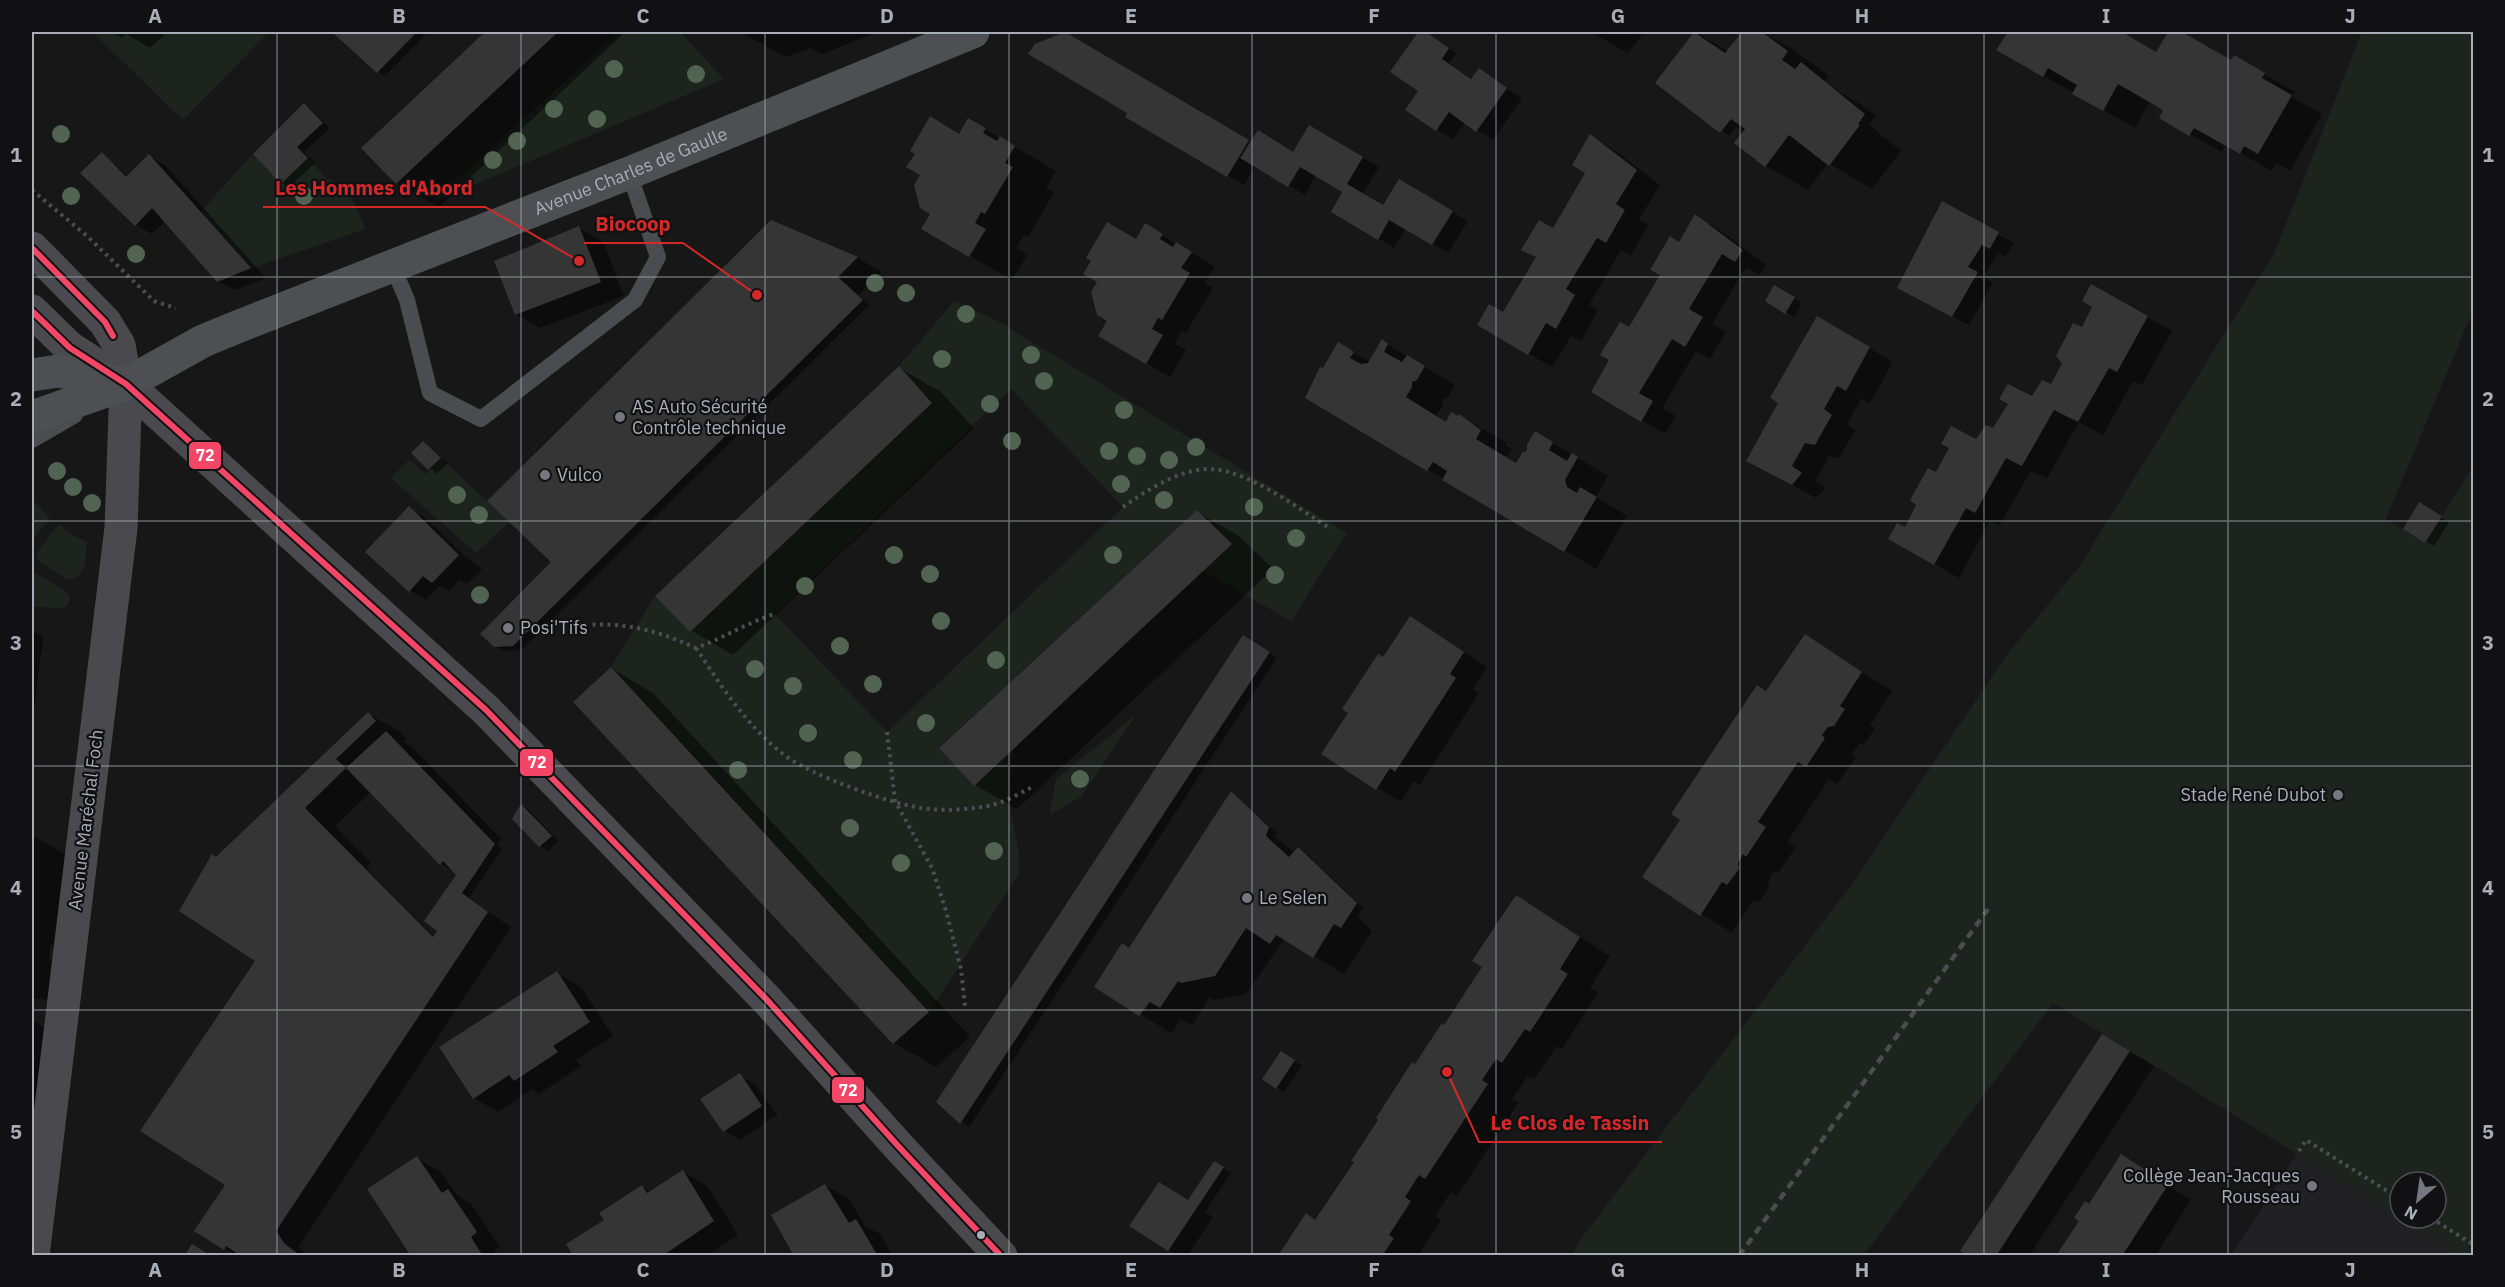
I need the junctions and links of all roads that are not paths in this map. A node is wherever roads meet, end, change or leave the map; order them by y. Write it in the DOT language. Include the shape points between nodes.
graph roads {
  1 [pos="973,32"];
  2 [pos="629,173"];
  3 [pos="32,248"];
  4 [pos="392,265"];
  5 [pos="32,311"];
  6 [pos="32,375"];
  7 [pos="126,384"];
  8 [pos="32,417"];
  9 [pos="32,440"];
  10 [pos="33,1256"];
  11 [pos="1001,1256"];
  1 -- 2 [label="main road, Avenue Charles de Gaulle"];
  2 -- 4 [label="main road, Avenue Charles de Gaulle"];
  2 -- 4 [label="lane" via="658,257 635,300 481,418 430,393 407,300"];
  3 -- 7 [label="main road, Avenue Maréchal Foch" via="105,322 119,345"];
  4 -- 7 [label="main road, Avenue Charles de Gaulle" via="203,341"];
  5 -- 7 [label="main road" via="70,348"];
  6 -- 7 [label="main road" via="58,371"];
  7 -- 8 [label="main road, Avenue Charles de Gaulle"];
  7 -- 9 [label="lane"];
  7 -- 10 [label="main road, Avenue Maréchal Foch" via="121,528"];
  7 -- 11 [label="main road" via="486,710 768,1001"];
}
